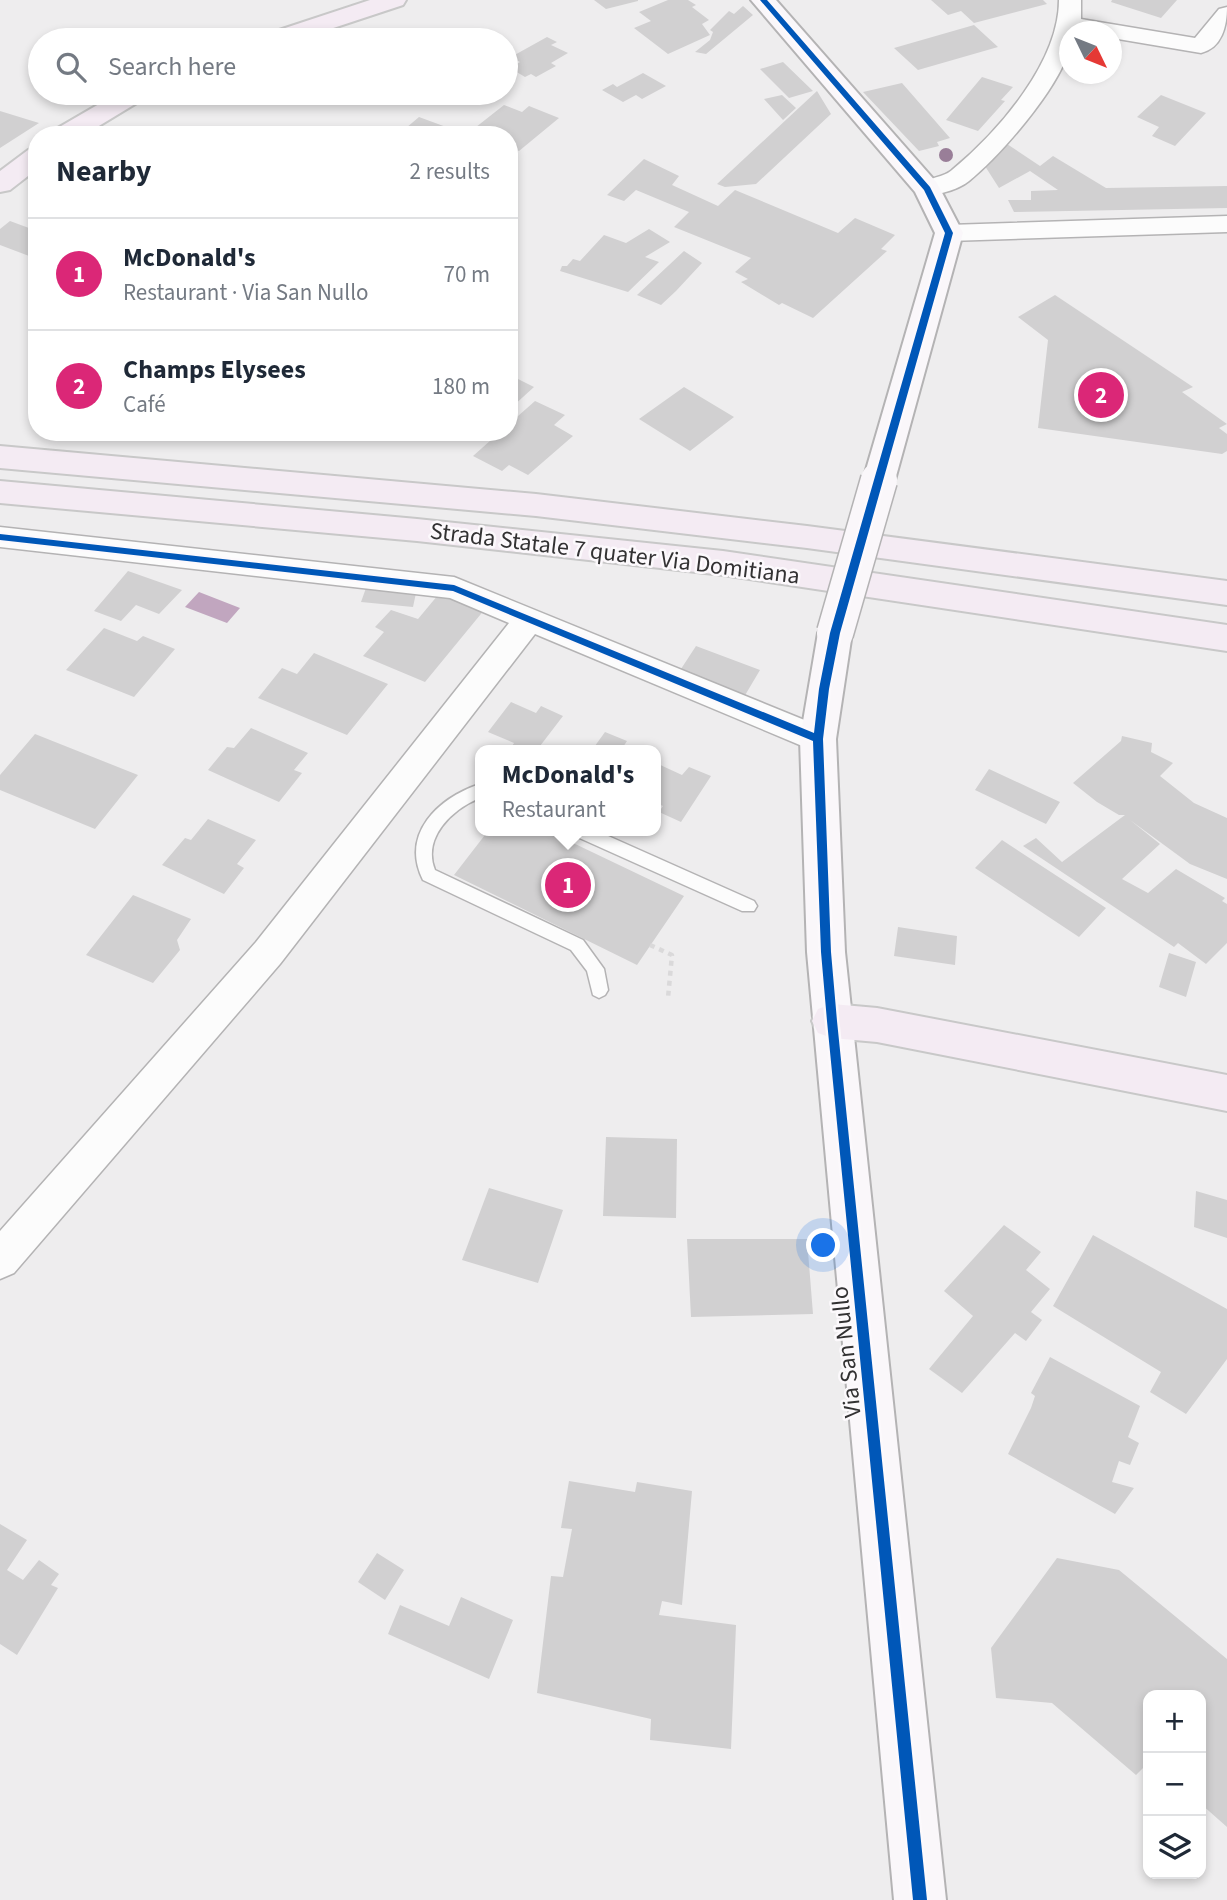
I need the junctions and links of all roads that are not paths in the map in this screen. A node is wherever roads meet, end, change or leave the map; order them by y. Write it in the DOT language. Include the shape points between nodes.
graph roads {
  1 [pos="394,0"];
  2 [pos="763,0"];
  3 [pos="1070,0"];
  4 [pos="1227,15"];
  5 [pos="1070,21"];
  6 [pos="309,28"];
  7 [pos="1122,33"];
  8 [pos="1059,49"];
  9 [pos="116,105"];
  10 [pos="80,126"];
  11 [pos="28,163"];
  12 [pos="0,184"];
  13 [pos="927,189"];
  14 [pos="1227,224"];
  15 [pos="948,233"];
  16 [pos="4,456"];
  17 [pos="0,492"];
  18 [pos="0,537"];
  19 [pos="1227,593"];
  20 [pos="530,618"];
  21 [pos="1227,638"];
  22 [pos="818,739"];
  23 [pos="475,793"];
  24 [pos="592,836"];
  25 [pos="748,906"];
  26 [pos="599,990"];
  27 [pos="832,1021"];
  28 [pos="1227,1093"];
  29 [pos="0,1260"];
  30 [pos="920,1900"];
  1 -- 6 [label="highway"];
  2 -- 13 [label="street"];
  3 -- 5 [label="street"];
  4 -- 7 [label="street" via="1200,46"];
  8 -- 13 [label="street" via="1045,80 1005,130 959,177"];
  9 -- 10 [label="highway"];
  11 -- 12 [label="highway"];
  13 -- 15 [label="street"];
  14 -- 15 [label="street"];
  15 -- 22 [label="street, Via San Nullo, bridge" via="835,633"];
  16 -- 19 [label="highway, Strada Statale 7 quater Via Domitiana" via="536,505"];
  17 -- 21 [label="highway, Strada Statale 7 quater Via Domitiana" via="723,563"];
  18 -- 20 [label="street" via="454,588"];
  20 -- 22 [label="street"];
  20 -- 29 [label="street" via="268,953"];
  22 -- 27 [label="street, Via San Nullo"];
  23 -- 26 [label="lane" via="462,797 439,818 423,842 421,863 429,875 577,944 595,969"];
  24 -- 25 [label="lane"];
  27 -- 28 [label="highway" via="877,1025"];
  27 -- 30 [label="street, Via San Nullo"];
}
